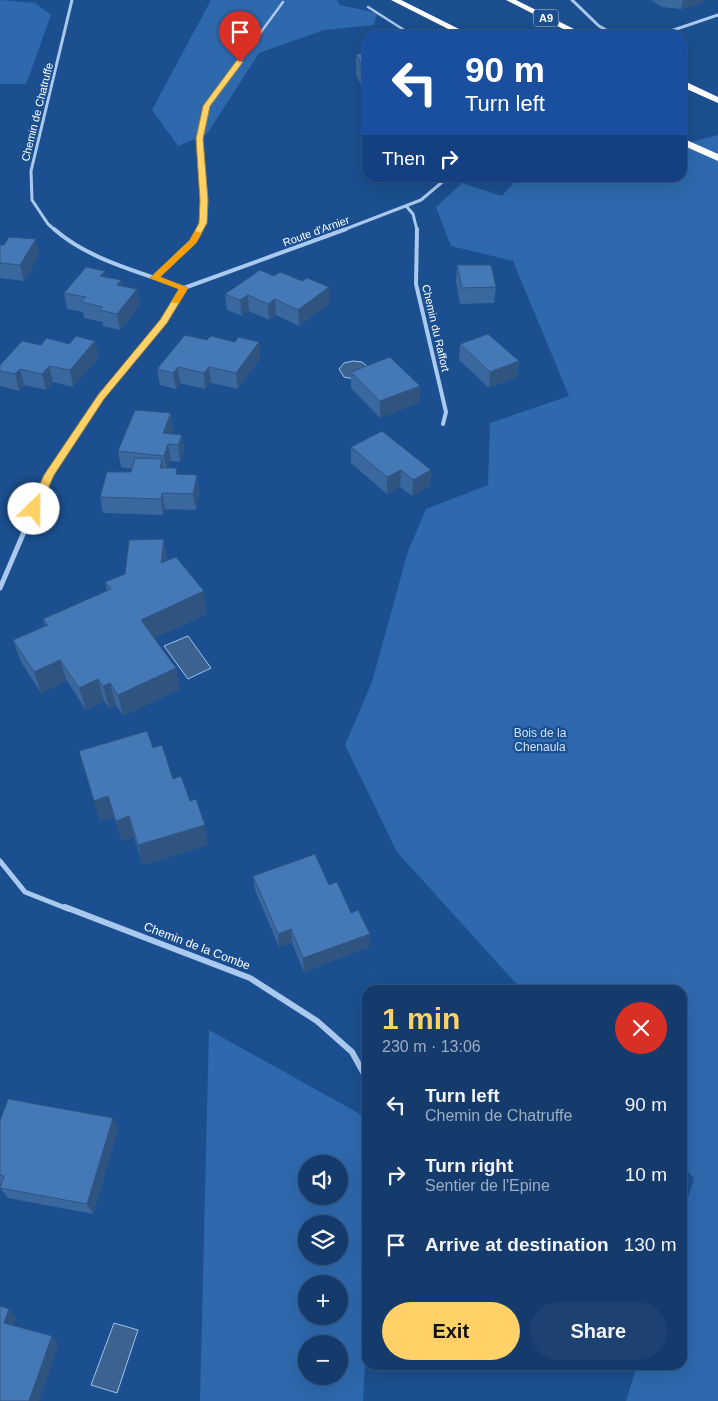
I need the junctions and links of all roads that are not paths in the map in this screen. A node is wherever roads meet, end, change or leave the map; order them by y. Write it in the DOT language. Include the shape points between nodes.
graph roads {
  1 [pos="72,0"];
  2 [pos="395,0"];
  3 [pos="510,0"];
  4 [pos="572,0"];
  5 [pos="283,2"];
  6 [pos="368,7"];
  7 [pos="718,15"];
  8 [pos="404,30"];
  9 [pos="456,30"];
  10 [pos="572,30"];
  11 [pos="607,30"];
  12 [pos="673,30"];
  13 [pos="687,85"];
  14 [pos="718,100"];
  15 [pos="687,143"];
  16 [pos="718,158"];
  17 [pos="442,182"];
  18 [pos="407,207"];
  19 [pos="154,278"];
  20 [pos="184,288"];
  21 [pos="443,424"];
  22 [pos="0,588"];
  23 [pos="0,861"];
  24 [pos="362,1070"];
  1 -- 19 [label="street, Chemin de Chatruffe" via="31,171 32,200 48,224 70,243"];
  2 -- 9 [label="highway"];
  3 -- 10 [label="highway, A9"];
  4 -- 11 [label="street"];
  5 -- 19 [label="lane" via="207,106 199,139 203,223 194,242"];
  6 -- 8 [label="lane"];
  7 -- 12 [label="street"];
  13 -- 14 [label="highway"];
  15 -- 16 [label="highway"];
  17 -- 18 [label="street, Route d'Arnier"];
  18 -- 20 [label="street, Route d'Arnier"];
  18 -- 21 [label="street, Chemin du Raffort" via="413,214 417,230 416,284 446,412"];
  19 -- 20 [label="street, Chemin de Chatruffe"];
  20 -- 22 [label="street" via="164,321 101,397 49,475"];
  23 -- 24 [label="street, Chemin de la Combe" via="25,892 250,978 317,1021 352,1052"];
}
